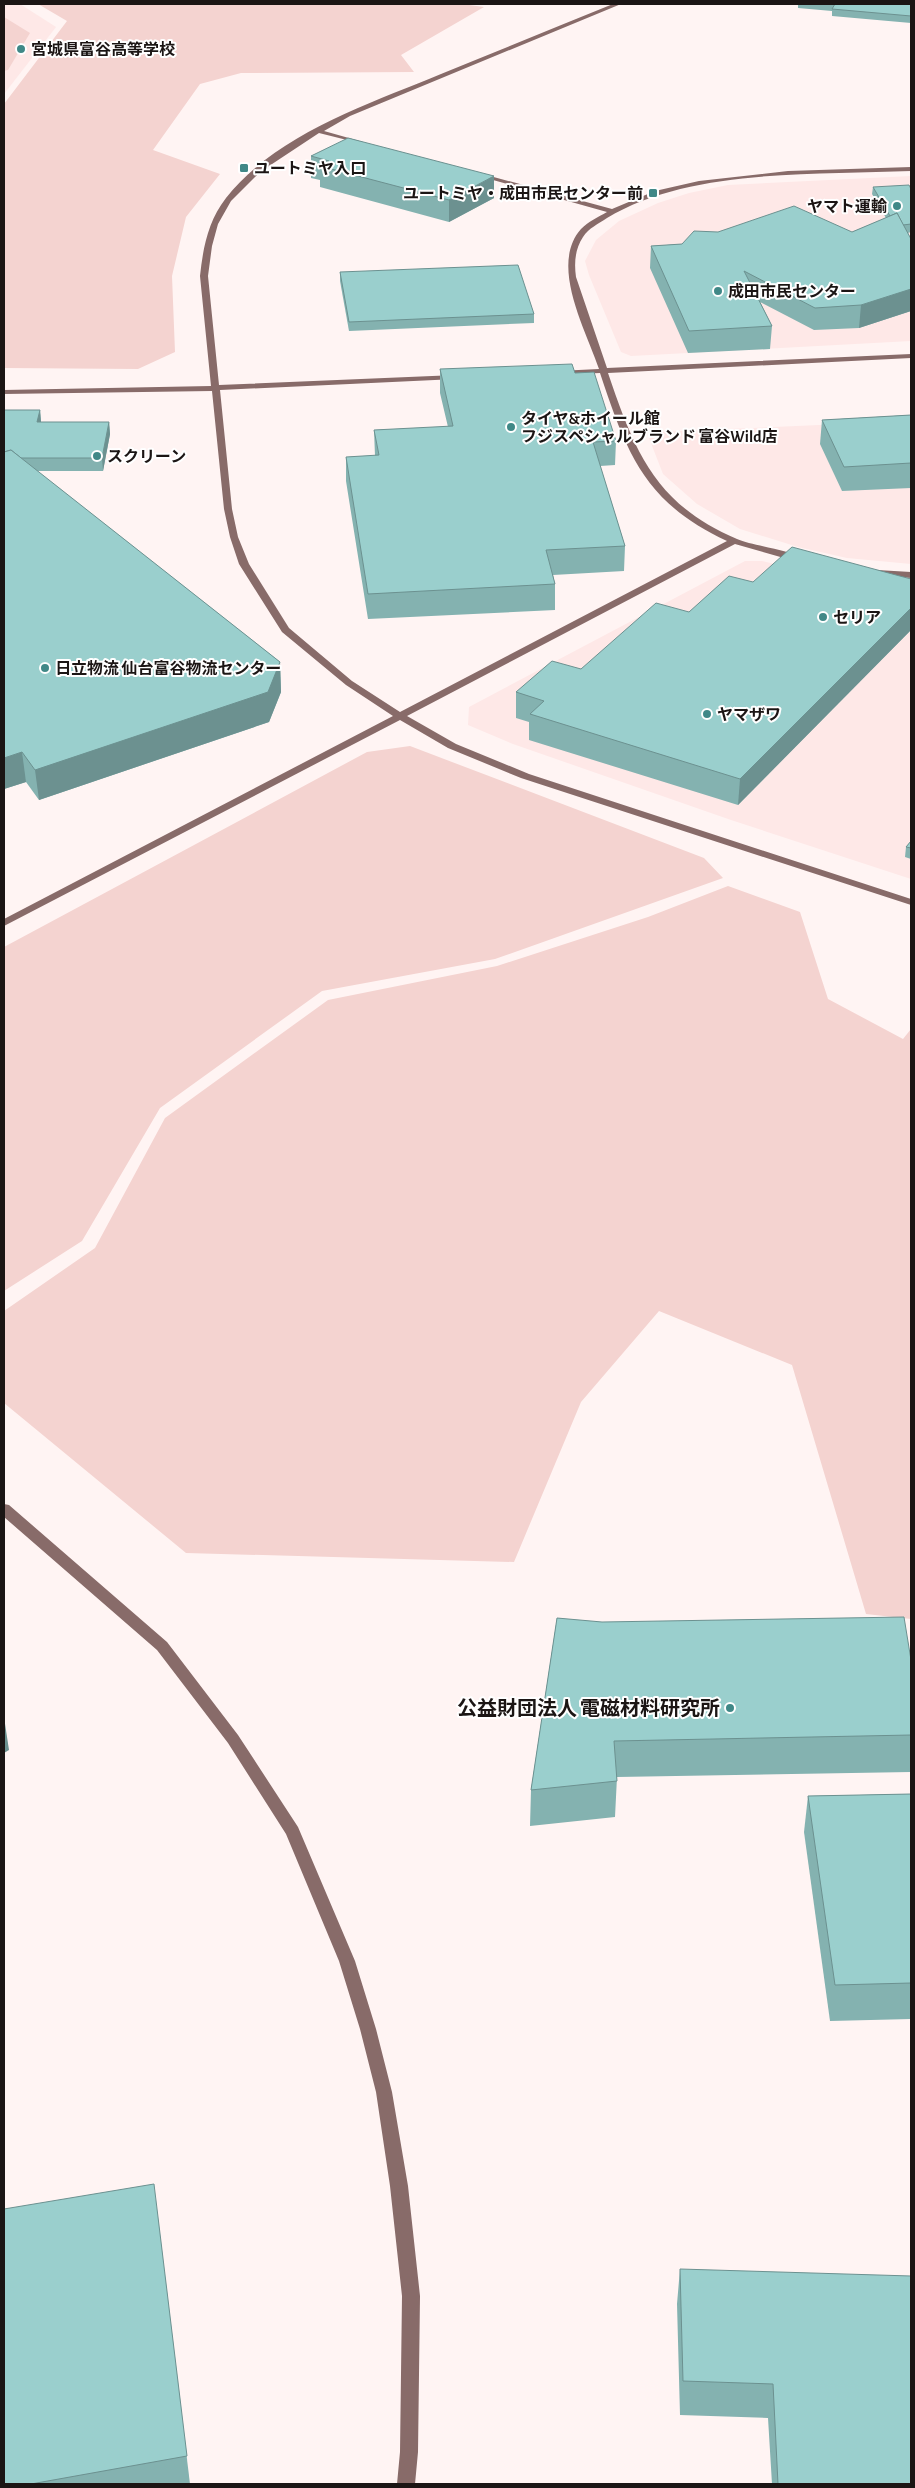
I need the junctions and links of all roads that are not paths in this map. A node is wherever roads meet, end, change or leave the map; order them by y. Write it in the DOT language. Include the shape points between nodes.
graph roads {
  1 [pos="618,4"];
  2 [pos="318,131"];
  3 [pos="373,146"];
  4 [pos="911,170"];
  5 [pos="475,174"];
  6 [pos="612,211"];
  7 [pos="911,356"];
  8 [pos="604,371"];
  9 [pos="544,374"];
  10 [pos="464,377"];
  11 [pos="215,388"];
  12 [pos="4,392"];
  13 [pos="734,541"];
  14 [pos="809,561"];
  15 [pos="870,572"];
  16 [pos="911,575"];
  17 [pos="398,716"];
  18 [pos="911,902"];
  19 [pos="4,923"];
  20 [pos="4,1509"];
  21 [pos="406,2484"];
  1 -- 2 [label="street" via="348,115"];
  2 -- 3 [label="street"];
  2 -- 11 [label="street" via="257,171 234,194 218,217 208,242 204,276"];
  4 -- 6 [label="street" via="718,180 656,193"];
  5 -- 6 [label="street"];
  6 -- 8 [label="street" via="588,227 577,240 571,267"];
  7 -- 8 [label="street"];
  8 -- 9 [label="street"];
  8 -- 13 [label="street" via="633,448 650,481 676,505"];
  10 -- 11 [label="street"];
  11 -- 12 [label="street"];
  11 -- 17 [label="street" via="228,509 244,564 285,630 349,683"];
  13 -- 14 [label="street"];
  13 -- 17 [label="street"];
  15 -- 16 [label="street"];
  17 -- 18 [label="street" via="452,746 525,776"];
  17 -- 19 [label="street"];
  20 -- 21 [label="street" via="162,1646 233,1739 292,1831 340,1944 368,2029 384,2092 399,2186 412,2296 410,2452"];
}
